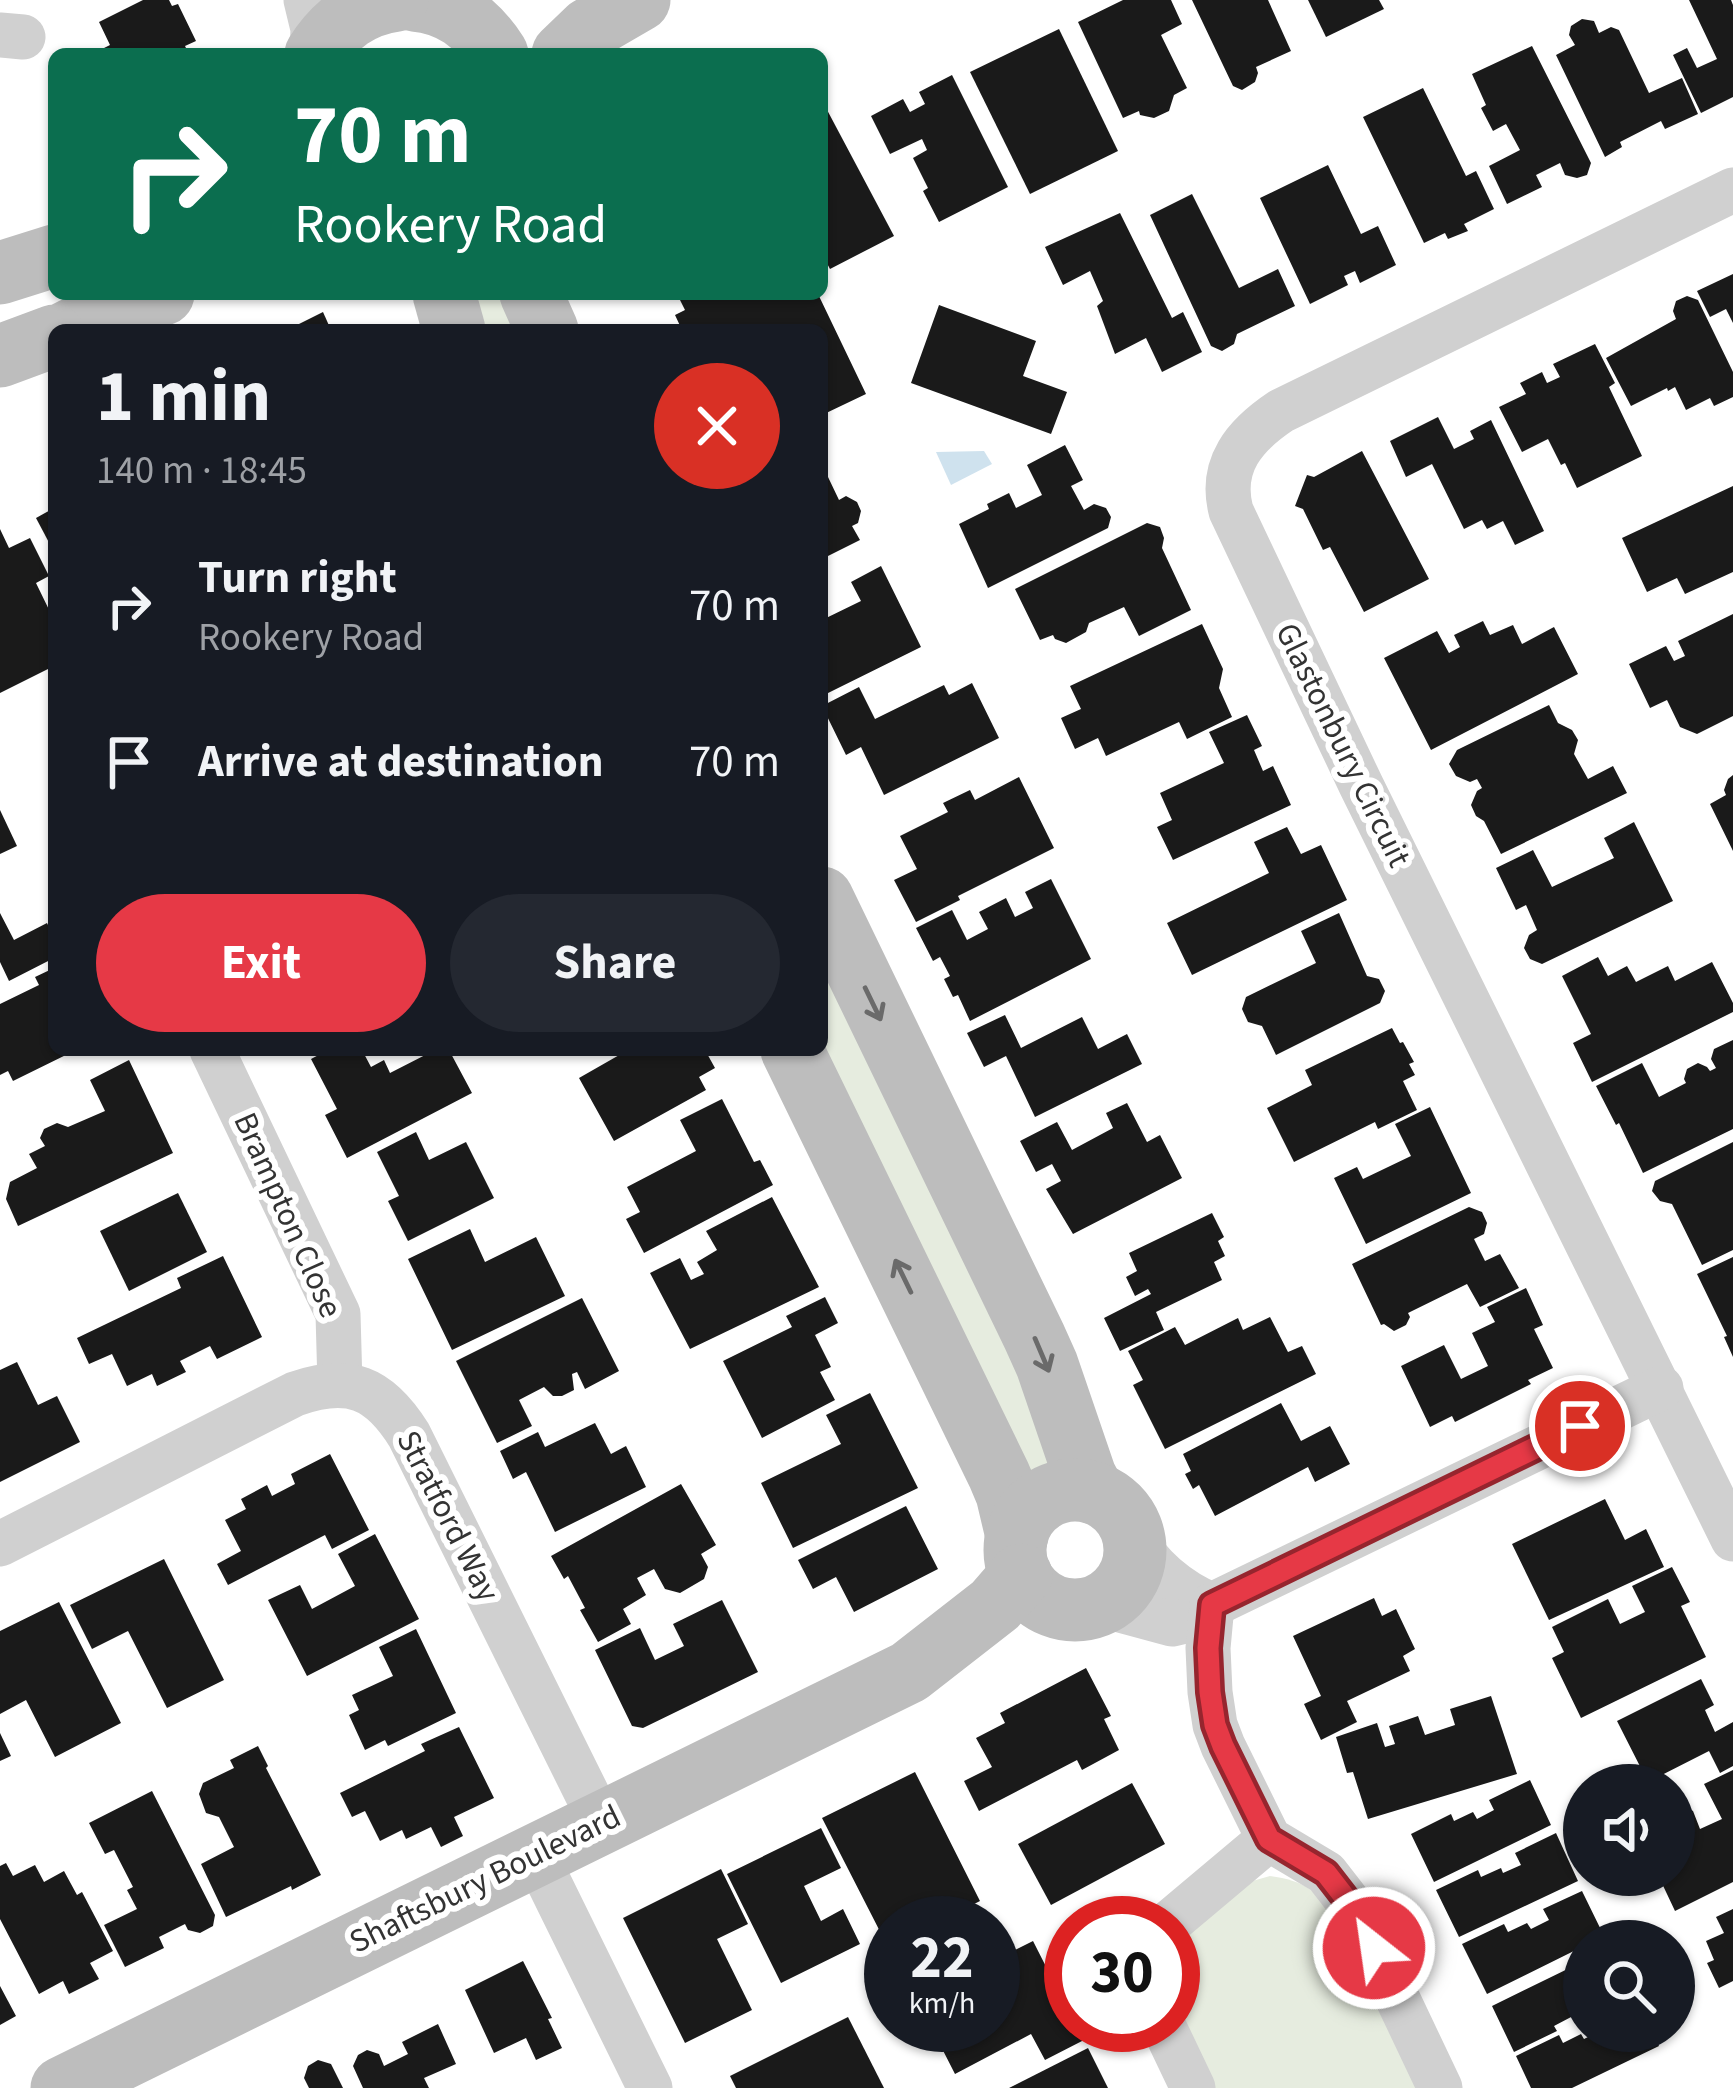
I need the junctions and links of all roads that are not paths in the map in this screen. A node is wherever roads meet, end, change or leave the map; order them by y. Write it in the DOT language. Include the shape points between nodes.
graph roads {
  1 [pos="306,0"];
  2 [pos="639,0"];
  3 [pos="431,2"];
  4 [pos="314,48"];
  5 [pos="319,48"];
  6 [pos="492,48"];
  7 [pos="568,48"];
  8 [pos="1733,190"];
  9 [pos="48,258"];
  10 [pos="0,273"];
  11 [pos="148,300"];
  12 [pos="86,324"];
  13 [pos="48,338"];
  14 [pos="0,356"];
  15 [pos="828,910"];
  16 [pos="215,1056"];
  17 [pos="796,1056"];
  18 [pos="340,1385"];
  19 [pos="1660,1388"];
  20 [pos="1113,1513"];
  21 [pos="1733,1539"];
  22 [pos="0,1544"];
  23 [pos="1051,1581"];
  24 [pos="1212,1605"];
  25 [pos="601,1822"];
  26 [pos="1269,1839"];
  27 [pos="535,1854"];
  28 [pos="1198,1896"];
  29 [pos="1176,2052"];
  30 [pos="62,2088"];
  31 [pos="650,2088"];
  32 [pos="1193,2088"];
  33 [pos="1440,2088"];
  1 -- 4 [label="street"];
  2 -- 7 [label="street"];
  3 -- 5 [label="street" via="374,5 340,23"];
  3 -- 6 [label="street" via="468,20"];
  8 -- 19 [label="street, Glastonbury Circuit" via="1281,411 1243,443 1227,494 1351,764"];
  9 -- 10 [label="street"];
  11 -- 12 [label="street"];
  13 -- 14 [label="street"];
  15 -- 20 [label="street, one-way" via="1034,1336 1085,1476"];
  16 -- 18 [label="street, Brampton Close" via="338,1314"];
  23 -- 17 [label="street, one-way"];
  18 -- 22 [label="street" via="295,1394"];
  18 -- 25 [label="street, Stratford Way" via="384,1400 409,1435"];
  19 -- 21 [label="street, Glastonbury Circuit"];
  19 -- 24 [label="street"];
  20 -- 23 [label="street" via="1135,1553 1115,1594"];
  20 -- 23 [label="street" via="1069,1491 1029,1513"];
  20 -- 24 [label="street" via="1166,1576"];
  23 -- 24 [label="street" via="1172,1624"];
  23 -- 25 [label="street, Shaftsbury Boulevard" via="995,1605 909,1672"];
  24 -- 26 [label="street" via="1215,1725"];
  25 -- 27 [label="street, Shaftsbury Boulevard"];
  26 -- 28 [label="street"];
  26 -- 33 [label="street" via="1326,1873 1357,1913"];
  27 -- 30 [label="street, Shaftsbury Boulevard"];
  27 -- 31 [label="street"];
  29 -- 32 [label="street"];
}
